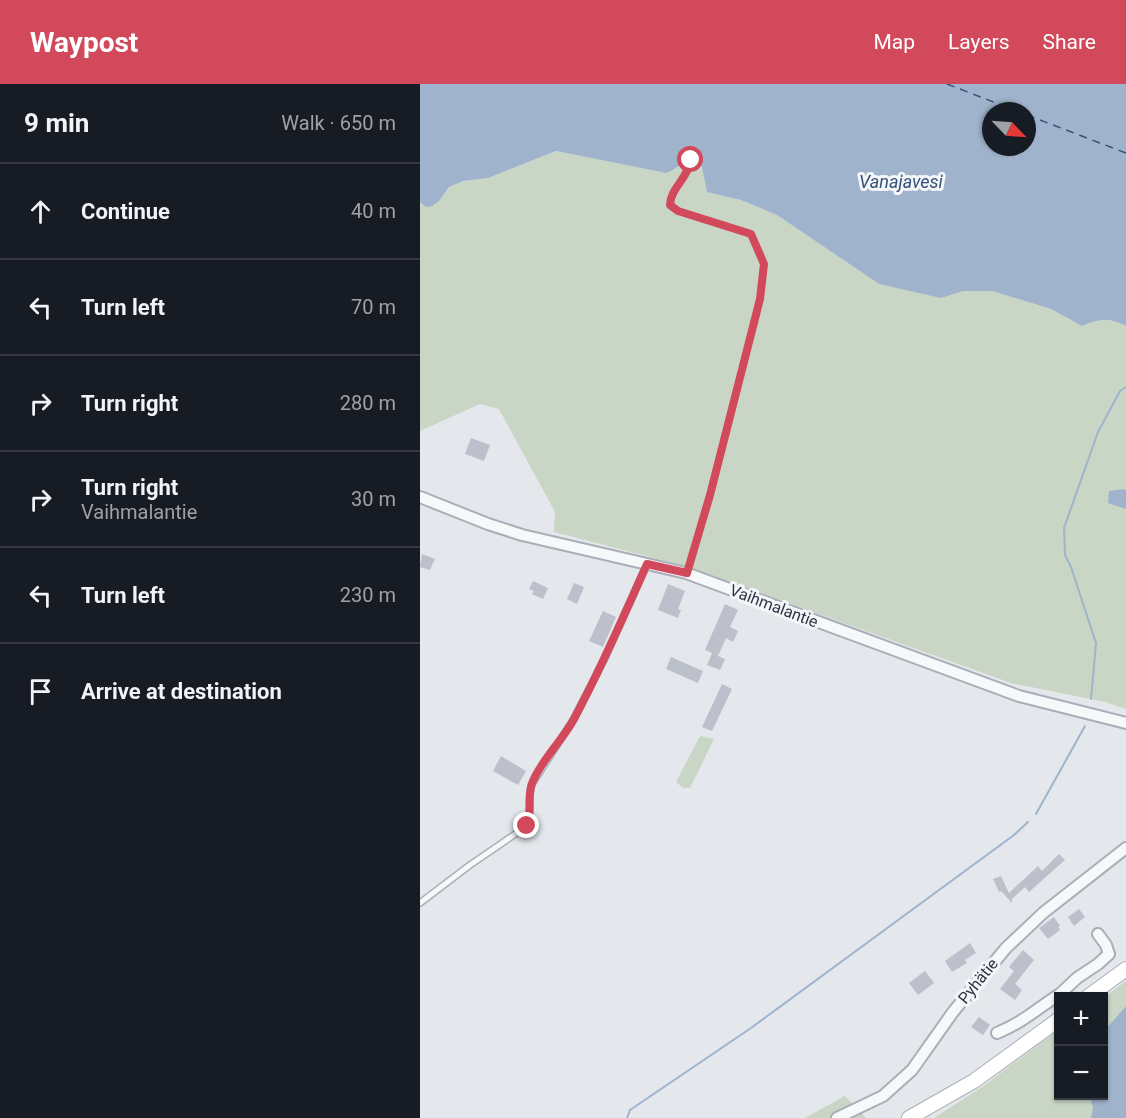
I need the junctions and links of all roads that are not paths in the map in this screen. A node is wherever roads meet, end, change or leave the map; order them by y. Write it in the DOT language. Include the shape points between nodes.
graph roads {
  1 [pos="420,497"];
  2 [pos="647,564"];
  3 [pos="1126,723"];
  4 [pos="1126,848"];
  5 [pos="420,903"];
  6 [pos="1098,934"];
  7 [pos="1126,969"];
  8 [pos="1065,992"];
  9 [pos="1094,992"];
  10 [pos="1054,1001"];
  11 [pos="1054,1024"];
  12 [pos="997,1033"];
  13 [pos="837,1118"];
  14 [pos="909,1118"];
  1 -- 2 [label="street, Vaihmalantie" via="522,535"];
  2 -- 3 [label="street, Vaihmalantie" via="687,573 1019,696"];
  2 -- 5 [label="lane" via="573,720 534,778 529,790 527,826"];
  4 -- 13 [label="street, Pyhätie" via="1043,913 1006,948 912,1070 883,1096"];
  6 -- 8 [label="street" via="1109,954"];
  7 -- 9 [label="street"];
  10 -- 12 [label="street" via="1016,1026"];
  11 -- 14 [label="street" via="974,1081"];
}
